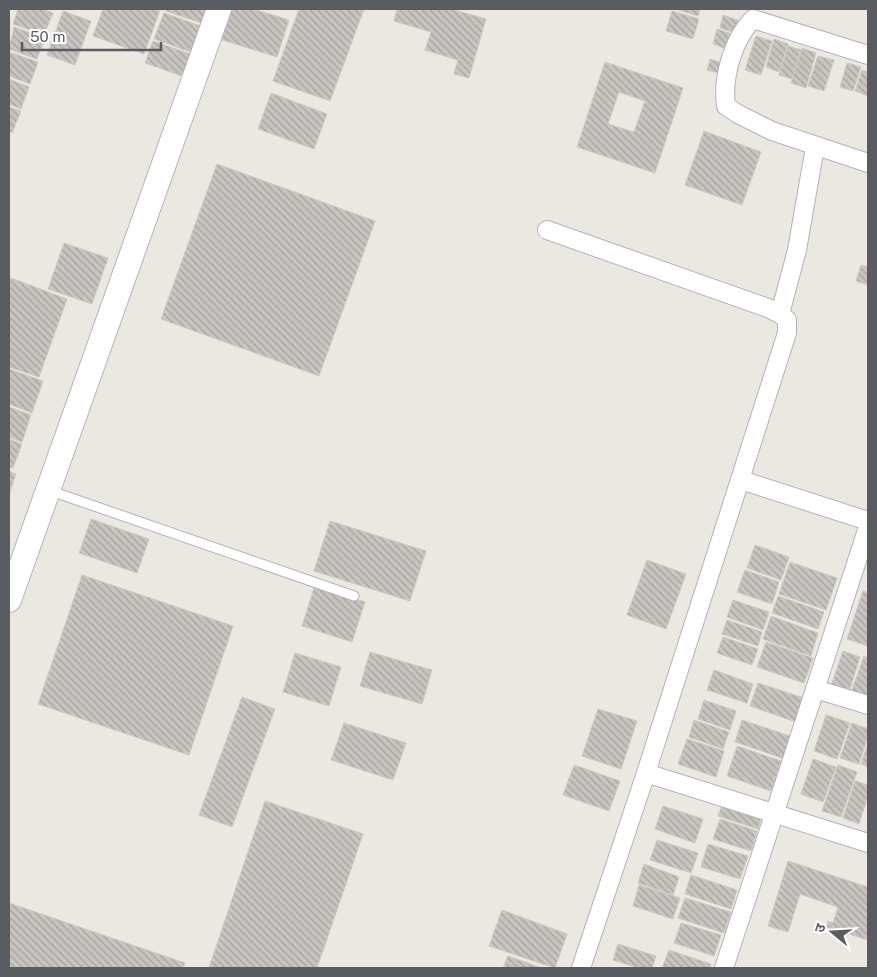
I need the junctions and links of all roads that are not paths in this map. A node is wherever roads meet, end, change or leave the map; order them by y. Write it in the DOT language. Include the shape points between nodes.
graph roads {
  1 [pos="220,9"];
  2 [pos="755,14"];
  3 [pos="868,55"];
  4 [pos="815,146"];
  5 [pos="868,163"];
  6 [pos="547,230"];
  7 [pos="780,314"];
  8 [pos="741,480"];
  9 [pos="48,490"];
  10 [pos="868,521"];
  11 [pos="868,527"];
  12 [pos="861,573"];
  13 [pos="10,592"];
  14 [pos="354,596"];
  15 [pos="815,688"];
  16 [pos="868,705"];
  17 [pos="646,773"];
  18 [pos="774,814"];
  19 [pos="868,843"];
  20 [pos="581,968"];
  21 [pos="724,968"];
  1 -- 9 [label="street"];
  2 -- 3 [label="street"];
  2 -- 4 [label="street" via="733,54 724,92 726,106 759,125"];
  4 -- 5 [label="street"];
  4 -- 7 [label="street" via="797,250"];
  6 -- 7 [label="street"];
  7 -- 8 [label="street" via="787,320 787,333"];
  8 -- 10 [label="street"];
  8 -- 17 [label="street"];
  9 -- 13 [label="street"];
  9 -- 14 [label="lane"];
  11 -- 12 [label="street"];
  12 -- 15 [label="street"];
  15 -- 16 [label="street"];
  15 -- 18 [label="street"];
  17 -- 18 [label="street"];
  17 -- 20 [label="street"];
  18 -- 19 [label="street"];
  18 -- 21 [label="street"];
}
